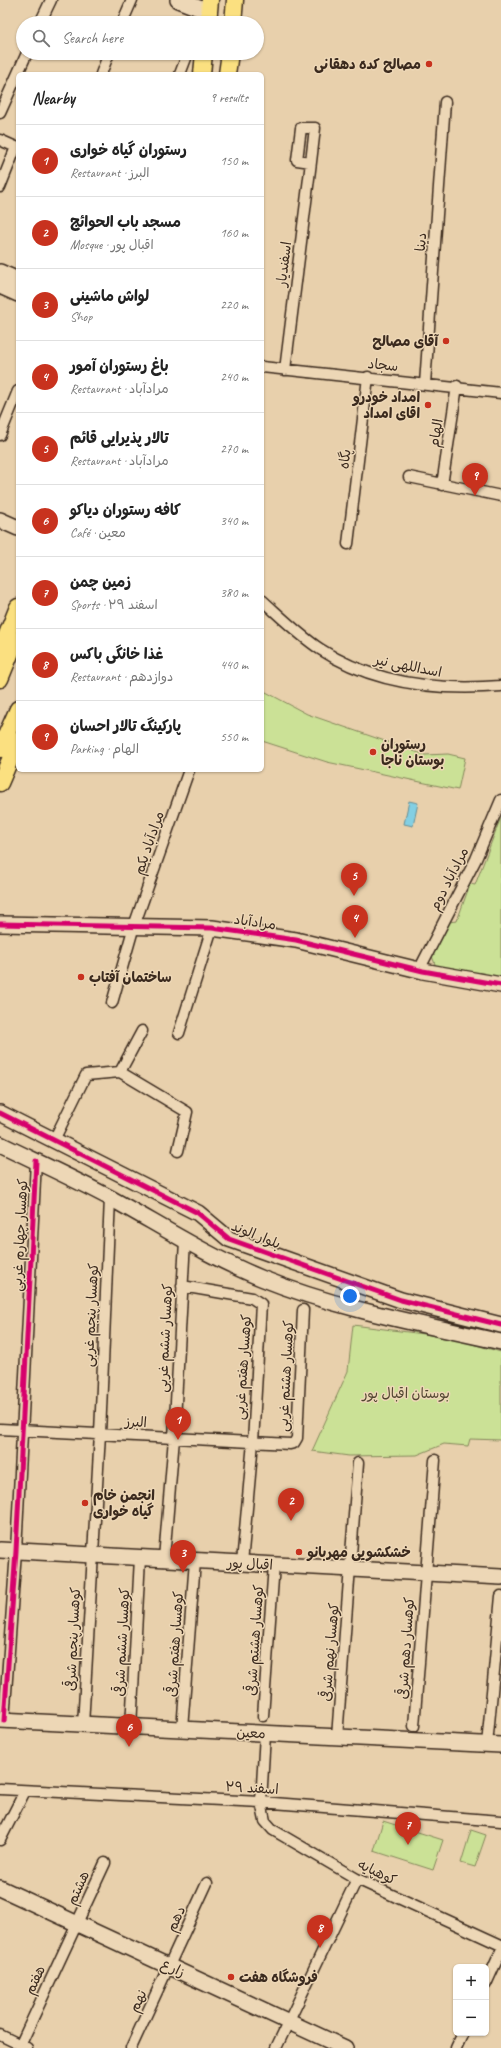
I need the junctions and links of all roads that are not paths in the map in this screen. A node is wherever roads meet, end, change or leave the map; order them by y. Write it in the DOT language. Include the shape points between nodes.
graph roads {
  1 [pos="51,0"];
  2 [pos="132,0"];
  3 [pos="235,0"];
  4 [pos="187,2"];
  5 [pos="209,12"];
  6 [pos="43,16"];
  7 [pos="125,16"];
  8 [pos="234,16"];
  9 [pos="24,60"];
  10 [pos="106,60"];
  11 [pos="185,60"];
  12 [pos="203,60"];
  13 [pos="229,60"];
  14 [pos="18,72"];
  15 [pos="101,72"];
  16 [pos="181,72"];
  17 [pos="202,72"];
  18 [pos="227,72"];
  19 [pos="16,77"];
  20 [pos="445,102"];
  21 [pos="0,113"];
  22 [pos="0,140"];
  23 [pos="16,148"];
  24 [pos="16,150"];
  25 [pos="311,162"];
  26 [pos="0,187"];
  27 [pos="0,272"];
  28 [pos="16,279"];
  29 [pos="0,286"];
  30 [pos="16,293"];
  31 [pos="264,367"];
  32 [pos="285,370"];
  33 [pos="368,377"];
  34 [pos="425,384"];
  35 [pos="457,386"];
  36 [pos="501,393"];
  37 [pos="16,396"];
  38 [pos="0,435"];
  39 [pos="409,477"];
  40 [pos="442,485"];
  41 [pos="501,496"];
  42 [pos="0,520"];
  43 [pos="16,527"];
  44 [pos="348,544"];
  45 [pos="264,602"];
  46 [pos="16,612"];
  47 [pos="16,640"];
  48 [pos="0,652"];
  49 [pos="0,679"];
  50 [pos="501,686"];
  51 [pos="16,713"];
  52 [pos="16,746"];
  53 [pos="0,750"];
  54 [pos="188,772"];
  55 [pos="0,783"];
  56 [pos="501,800"];
  57 [pos="0,924"];
  58 [pos="134,926"];
  59 [pos="212,928"];
  60 [pos="419,970"];
  61 [pos="501,985"];
  62 [pos="112,1004"];
  63 [pos="142,1031"];
  64 [pos="179,1033"];
  65 [pos="120,1072"];
  66 [pos="0,1113"];
  67 [pos="54,1140"];
  68 [pos="0,1144"];
  69 [pos="178,1151"];
  70 [pos="36,1161"];
  71 [pos="110,1198"];
  72 [pos="185,1241"];
  73 [pos="182,1286"];
  74 [pos="303,1310"];
  75 [pos="501,1325"];
  76 [pos="501,1342"];
  77 [pos="0,1429"];
  78 [pos="22,1430"];
  79 [pos="100,1434"];
  80 [pos="174,1438"];
  81 [pos="253,1442"];
  82 [pos="294,1443"];
  83 [pos="434,1460"];
  84 [pos="358,1463"];
  85 [pos="0,1550"];
  86 [pos="16,1551"];
  87 [pos="92,1555"];
  88 [pos="140,1558"];
  89 [pos="164,1559"];
  90 [pos="195,1561"];
  91 [pos="242,1563"];
  92 [pos="274,1565"];
  93 [pos="351,1569"];
  94 [pos="426,1573"];
  95 [pos="501,1577"];
  96 [pos="501,1596"];
  97 [pos="262,1716"];
  98 [pos="2,1720"];
  99 [pos="83,1725"];
  100 [pos="414,1726"];
  101 [pos="131,1727"];
  102 [pos="182,1730"];
  103 [pos="265,1734"];
  104 [pos="337,1737"];
  105 [pos="494,1745"];
  106 [pos="0,1789"];
  107 [pos="25,1791"];
  108 [pos="261,1802"];
  109 [pos="501,1822"];
  110 [pos="0,1840"];
  111 [pos="105,1863"];
  112 [pos="358,1879"];
  113 [pos="207,1883"];
  114 [pos="0,1888"];
  115 [pos="77,1924"];
  116 [pos="501,1945"];
  117 [pos="501,1951"];
  118 [pos="170,1967"];
  119 [pos="489,1977"];
  120 [pos="288,2022"];
  121 [pos="0,2035"];
  122 [pos="462,2036"];
  123 [pos="22,2047"];
  124 [pos="131,2048"];
  125 [pos="276,2048"];
  126 [pos="345,2048"];
  127 [pos="456,2048"];
  1 -- 6 [label="street"];
  2 -- 7 [label="street"];
  3 -- 8 [label="main road"];
  4 -- 5 [label="street"];
  9 -- 14 [label="street"];
  10 -- 15 [label="street"];
  11 -- 16 [label="street"];
  12 -- 17 [label="main road"];
  13 -- 18 [label="main road"];
  19 -- 21 [label="street"];
  20 -- 34 [label="street, دینا"];
  22 -- 23 [label="street"];
  24 -- 26 [label="street"];
  25 -- 32 [label="street, اسفندیار"];
  27 -- 28 [label="street"];
  29 -- 30 [label="street"];
  31 -- 32 [label="street, سجاد"];
  32 -- 33 [label="street, سجاد"];
  33 -- 34 [label="street, سجاد"];
  33 -- 44 [label="street, پگاه"];
  34 -- 35 [label="street, سجاد"];
  35 -- 36 [label="street, سجاد"];
  35 -- 40 [label="street, الهام"];
  37 -- 38 [label="street"];
  39 -- 40 [label="street"];
  40 -- 41 [label="street"];
  42 -- 43 [label="street"];
  45 -- 50 [label="street, اسداللهی نیر" via="309,641 361,671 431,686"];
  46 -- 48 [label="main road"];
  47 -- 49 [label="main road"];
  51 -- 53 [label="main road"];
  52 -- 55 [label="main road"];
  54 -- 58 [label="street, مرادآباد یکم"];
  56 -- 60 [label="street, مرادآباد دوم" via="476,859"];
  57 -- 58 [label="street, مرادآباد"];
  58 -- 59 [label="street, مرادآباد"];
  58 -- 62 [label="street, مرادآباد یکم"];
  59 -- 60 [label="street, مرادآباد" via="296,940"];
  59 -- 64 [label="street"];
  60 -- 61 [label="street, مرادآباد"];
  63 -- 65 [label="street"];
  65 -- 67 [label="street" via="86,1075"];
  65 -- 69 [label="street" via="187,1112"];
  66 -- 67 [label="street, بلوار الوند"];
  67 -- 75 [label="street, بلوار الوند" via="198,1213 229,1239 401,1300"];
  68 -- 70 [label="street"];
  70 -- 71 [label="street"];
  70 -- 78 [label="street, کوهسار چهارم غربی"];
  71 -- 72 [label="street"];
  71 -- 79 [label="street, کوهسار پنجم غربی"];
  72 -- 73 [label="street, کوهسار ششم غربی"];
  72 -- 76 [label="street" via="227,1263 304,1294 394,1318"];
  73 -- 80 [label="street, کوهسار ششم غربی"];
  73 -- 81 [label="street, کوهسار هفتم غربی" via="252,1298 261,1304"];
  74 -- 82 [label="street, کوهسار هشتم غربی" via="297,1438"];
  77 -- 78 [label="street, البرز"];
  78 -- 79 [label="street, البرز"];
  78 -- 86 [label="street, کوهسار چهارم غربی"];
  79 -- 80 [label="street, البرز"];
  79 -- 87 [label="street, کوهسار پنجم غربی"];
  80 -- 81 [label="street, البرز"];
  80 -- 89 [label="street, کوهسار ششم غربی"];
  81 -- 82 [label="street, البرز"];
  81 -- 91 [label="street"];
  83 -- 94 [label="street, کوهسار دهم شرقی"];
  84 -- 93 [label="street, کوهسار نهم شرقی"];
  85 -- 86 [label="street, اقبال پور"];
  86 -- 87 [label="street, اقبال پور"];
  86 -- 98 [label="street, کوهسار چهارم غربی"];
  87 -- 88 [label="street, اقبال پور"];
  87 -- 99 [label="street, کوهسار پنجم شرقی"];
  88 -- 89 [label="street, اقبال پور"];
  88 -- 101 [label="street, کوهسار ششم شرقی"];
  89 -- 90 [label="street, اقبال پور"];
  90 -- 91 [label="street, اقبال پور"];
  90 -- 102 [label="street, کوهسار هفتم شرقی"];
  91 -- 92 [label="street, اقبال پور"];
  92 -- 93 [label="street, اقبال پور"];
  92 -- 97 [label="street, کوهسار هشتم شرقی"];
  93 -- 94 [label="street, اقبال پور"];
  93 -- 104 [label="street, کوهسار نهم شرقی"];
  94 -- 95 [label="street, اقبال پور"];
  94 -- 100 [label="street, کوهسار دهم شرقی"];
  96 -- 105 [label="street"];
  98 -- 99 [label="street, معین"];
  99 -- 101 [label="street, معین"];
  101 -- 102 [label="street, معین"];
  102 -- 103 [label="street, معین"];
  103 -- 104 [label="street, معین"];
  103 -- 108 [label="street, کوهپایه"];
  104 -- 105 [label="street, معین"];
  106 -- 107 [label="street, ۲۹ اسفند"];
  107 -- 108 [label="street, ۲۹ اسفند"];
  107 -- 110 [label="street"];
  108 -- 109 [label="street, ۲۹ اسفند"];
  108 -- 112 [label="street, کوهپایه" via="265,1821 273,1830"];
  111 -- 115 [label="street, هشتم"];
  112 -- 116 [label="street, کوهپایه"];
  112 -- 120 [label="street"];
  113 -- 118 [label="street, دهم"];
  114 -- 115 [label="street, زارع"];
  115 -- 118 [label="street, زارع"];
  115 -- 123 [label="street, هفتم"];
  117 -- 119 [label="street"];
  118 -- 120 [label="street, زارع"];
  118 -- 124 [label="street, نهم"];
  120 -- 125 [label="street"];
  120 -- 126 [label="street, زارع"];
  121 -- 123 [label="street"];
  122 -- 127 [label="street"];
}
